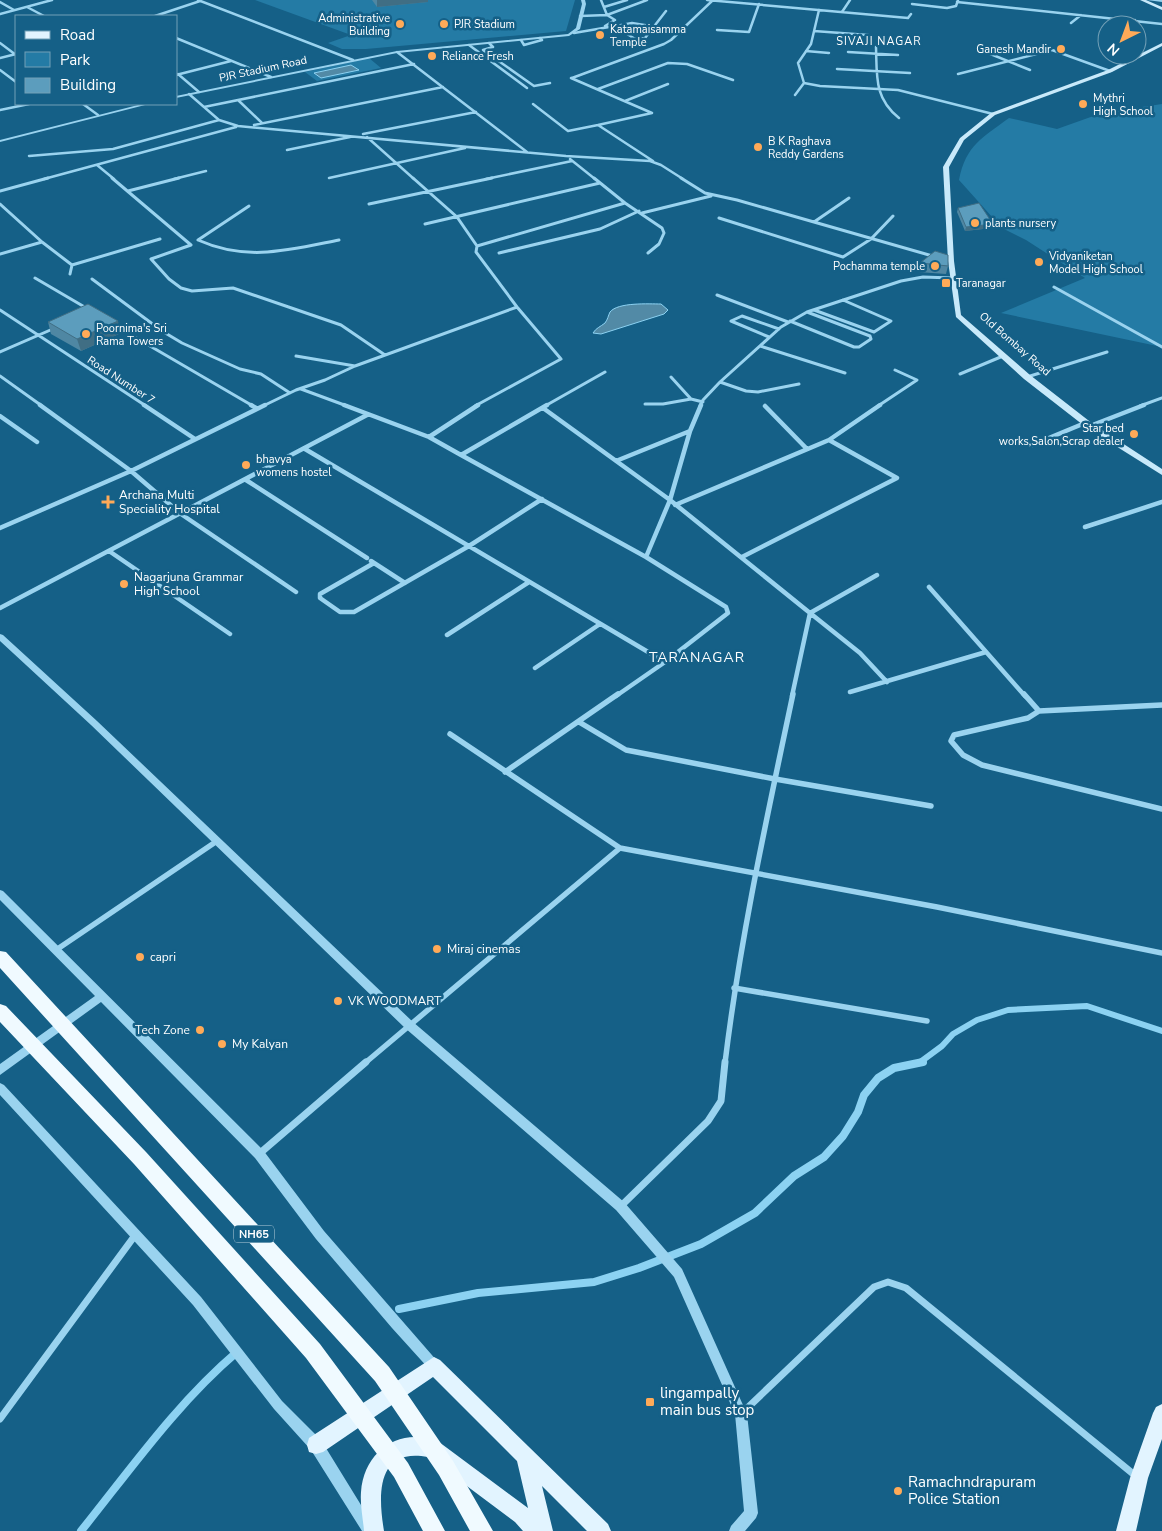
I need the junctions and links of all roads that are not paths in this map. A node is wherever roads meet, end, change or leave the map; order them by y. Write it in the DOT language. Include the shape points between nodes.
graph roads {
  1 [pos="52,0"];
  2 [pos="200,0"];
  3 [pos="583,0"];
  4 [pos="601,0"];
  5 [pos="626,0"];
  6 [pos="647,0"];
  7 [pos="707,0"];
  8 [pos="712,0"];
  9 [pos="850,0"];
  10 [pos="1142,0"];
  11 [pos="1149,0"];
  12 [pos="958,1"];
  13 [pos="1161,1"];
  14 [pos="0,2"];
  15 [pos="759,4"];
  16 [pos="912,4"];
  17 [pos="27,7"];
  18 [pos="604,7"];
  19 [pos="1162,9"];
  20 [pos="14,10"];
  21 [pos="820,10"];
  22 [pos="666,12"];
  23 [pos="842,12"];
  24 [pos="0,14"];
  25 [pos="911,14"];
  26 [pos="1082,14"];
  27 [pos="42,15"];
  28 [pos="158,15"];
  29 [pos="607,15"];
  30 [pos="580,16"];
  31 [pos="1097,16"];
  32 [pos="1147,22"];
  33 [pos="1071,23"];
  34 [pos="1162,24"];
  35 [pos="615,26"];
  36 [pos="654,26"];
  37 [pos="601,28"];
  38 [pos="717,30"];
  39 [pos="681,31"];
  40 [pos="814,31"];
  41 [pos="574,33"];
  42 [pos="868,35"];
  43 [pos="178,39"];
  44 [pos="0,43"];
  45 [pos="489,43"];
  46 [pos="469,45"];
  47 [pos="1161,45"];
  48 [pos="876,47"];
  49 [pos="978,49"];
  50 [pos="806,51"];
  51 [pos="397,52"];
  52 [pos="848,52"];
  53 [pos="829,53"];
  54 [pos="15,54"];
  55 [pos="877,54"];
  56 [pos="15,55"];
  57 [pos="898,55"];
  58 [pos="0,58"];
  59 [pos="353,60"];
  60 [pos="232,61"];
  61 [pos="1008,61"];
  62 [pos="414,64"];
  63 [pos="836,69"];
  64 [pos="0,70"];
  65 [pos="1030,70"];
  66 [pos="877,71"];
  67 [pos="1110,71"];
  68 [pos="910,73"];
  69 [pos="958,74"];
  70 [pos="178,75"];
  71 [pos="178,76"];
  72 [pos="271,77"];
  73 [pos="733,80"];
  74 [pos="15,81"];
  75 [pos="550,83"];
  76 [pos="804,83"];
  77 [pos="668,84"];
  78 [pos="443,87"];
  79 [pos="527,88"];
  80 [pos="597,89"];
  81 [pos="878,89"];
  82 [pos="199,92"];
  83 [pos="189,94"];
  84 [pos="796,95"];
  85 [pos="178,97"];
  86 [pos="238,100"];
  87 [pos="625,101"];
  88 [pos="533,104"];
  89 [pos="26,105"];
  90 [pos="84,105"];
  91 [pos="143,105"];
  92 [pos="0,106"];
  93 [pos="204,107"];
  94 [pos="0,110"];
  95 [pos="4,110"];
  96 [pos="476,112"];
  97 [pos="993,114"];
  98 [pos="98,115"];
  99 [pos="899,118"];
  100 [pos="219,120"];
  101 [pos="262,123"];
  102 [pos="598,125"];
  103 [pos="238,126"];
  104 [pos="248,126"];
  105 [pos="356,136"];
  106 [pos="366,137"];
  107 [pos="0,141"];
  108 [pos="470,147"];
  109 [pos="287,150"];
  110 [pos="528,152"];
  111 [pos="29,156"];
  112 [pos="566,156"];
  113 [pos="572,161"];
  114 [pos="655,162"];
  115 [pos="395,163"];
  116 [pos="97,165"];
  117 [pos="206,171"];
  118 [pos="329,178"];
  119 [pos="600,183"];
  120 [pos="0,191"];
  121 [pos="128,191"];
  122 [pos="426,192"];
  123 [pos="711,196"];
  124 [pos="850,198"];
  125 [pos="625,203"];
  126 [pos="0,204"];
  127 [pos="369,204"];
  128 [pos="249,206"];
  129 [pos="640,212"];
  130 [pos="893,216"];
  131 [pos="457,217"];
  132 [pos="719,218"];
  133 [pos="814,222"];
  134 [pos="425,224"];
  135 [pos="872,238"];
  136 [pos="160,239"];
  137 [pos="198,240"];
  138 [pos="339,240"];
  139 [pos="42,242"];
  140 [pos="191,245"];
  141 [pos="477,246"];
  142 [pos="499,253"];
  143 [pos="648,253"];
  144 [pos="0,254"];
  145 [pos="951,261"];
  146 [pos="72,265"];
  147 [pos="70,274"];
  148 [pos="35,278"];
  149 [pos="952,278"];
  150 [pos="92,279"];
  151 [pos="1054,287"];
  152 [pos="717,295"];
  153 [pos="843,300"];
  154 [pos="517,307"];
  155 [pos="0,310"];
  156 [pos="814,310"];
  157 [pos="807,312"];
  158 [pos="85,316"];
  159 [pos="789,321"];
  160 [pos="113,324"];
  161 [pos="61,326"];
  162 [pos="779,328"];
  163 [pos="36,336"];
  164 [pos="769,337"];
  165 [pos="760,346"];
  166 [pos="1162,346"];
  167 [pos="0,352"];
  168 [pos="1107,352"];
  169 [pos="384,355"];
  170 [pos="296,356"];
  171 [pos="1003,356"];
  172 [pos="355,366"];
  173 [pos="895,370"];
  174 [pos="605,372"];
  175 [pos="845,373"];
  176 [pos="960,374"];
  177 [pos="0,376"];
  178 [pos="671,377"];
  179 [pos="1027,378"];
  180 [pos="720,382"];
  181 [pos="799,384"];
  182 [pos="300,389"];
  183 [pos="290,393"];
  184 [pos="1162,398"];
  185 [pos="692,399"];
  186 [pos="703,402"];
  187 [pos="645,404"];
  188 [pos="765,406"];
  189 [pos="256,408"];
  190 [pos="543,408"];
  191 [pos="367,415"];
  192 [pos="0,416"];
  193 [pos="1088,425"];
  194 [pos="690,432"];
  195 [pos="429,437"];
  196 [pos="195,439"];
  197 [pos="829,440"];
  198 [pos="37,442"];
  199 [pos="1032,445"];
  200 [pos="304,449"];
  201 [pos="807,449"];
  202 [pos="461,454"];
  203 [pos="616,461"];
  204 [pos="131,471"];
  205 [pos="1162,473"];
  206 [pos="246,480"];
  207 [pos="542,499"];
  208 [pos="1162,502"];
  209 [pos="673,503"];
  210 [pos="181,514"];
  211 [pos="1085,527"];
  212 [pos="0,528"];
  213 [pos="469,546"];
  214 [pos="109,551"];
  215 [pos="646,557"];
  216 [pos="742,557"];
  217 [pos="371,561"];
  218 [pos="877,575"];
  219 [pos="529,582"];
  220 [pos="405,583"];
  221 [pos="929,587"];
  222 [pos="296,592"];
  223 [pos="0,608"];
  224 [pos="810,613"];
  225 [pos="600,624"];
  226 [pos="230,634"];
  227 [pos="447,636"];
  228 [pos="0,637"];
  229 [pos="986,652"];
  230 [pos="665,662"];
  231 [pos="535,668"];
  232 [pos="886,682"];
  233 [pos="850,692"];
  234 [pos="1162,705"];
  235 [pos="1039,711"];
  236 [pos="579,722"];
  237 [pos="450,734"];
  238 [pos="505,772"];
  239 [pos="775,779"];
  240 [pos="931,806"];
  241 [pos="1162,809"];
  242 [pos="217,841"];
  243 [pos="620,848"];
  244 [pos="756,872"];
  245 [pos="0,894"];
  246 [pos="56,950"];
  247 [pos="1162,953"];
  248 [pos="0,957"];
  249 [pos="734,988"];
  250 [pos="102,996"];
  251 [pos="0,1011"];
  252 [pos="927,1021"];
  253 [pos="409,1025"];
  254 [pos="0,1070"];
  255 [pos="0,1088"];
  256 [pos="259,1154"];
  257 [pos="620,1206"];
  258 [pos="137,1233"];
  259 [pos="396,1324"];
  260 [pos="434,1366"];
  261 [pos="278,1405"];
  262 [pos="1162,1413"];
  263 [pos="741,1414"];
  264 [pos="0,1418"];
  265 [pos="316,1445"];
  266 [pos="525,1455"];
  267 [pos="1140,1478"];
  268 [pos="372,1531"];
  269 [pos="434,1531"];
  270 [pos="482,1531"];
  271 [pos="536,1531"];
  272 [pos="543,1531"];
  273 [pos="601,1531"];
  274 [pos="736,1531"];
  275 [pos="1126,1531"];
  1 -- 17 [label="street"];
  2 -- 28 [label="street"];
  2 -- 59 [label="street"];
  3 -- 30 [label="street"];
  4 -- 18 [label="street"];
  5 -- 18 [label="street"];
  6 -- 29 [label="street"];
  7 -- 8 [label="street"];
  8 -- 15 [label="street"];
  8 -- 39 [label="street"];
  9 -- 23 [label="street"];
  10 -- 19 [label="main road"];
  11 -- 13 [label="street"];
  12 -- 16 [label="street" via="950,8"];
  12 -- 26 [label="street"];
  14 -- 20 [label="street"];
  15 -- 21 [label="street"];
  15 -- 38 [label="street" via="749,32"];
  17 -- 20 [label="street"];
  17 -- 27 [label="street"];
  18 -- 29 [label="street"];
  20 -- 24 [label="street"];
  21 -- 23 [label="street"];
  21 -- 40 [label="street"];
  22 -- 36 [label="street"];
  23 -- 25 [label="street" via="908,18"];
  26 -- 31 [label="street"];
  26 -- 33 [label="street"];
  29 -- 30 [label="street"];
  29 -- 37 [label="street" via="614,21"];
  30 -- 41 [label="street"];
  32 -- 34 [label="street"];
  35 -- 36 [label="street" via="632,23"];
  35 -- 36 [label="street" via="635,39 645,38"];
  35 -- 37 [label="street"];
  36 -- 39 [label="street"];
  37 -- 41 [label="street"];
  39 -- 80 [label="street" via="664,44 572,78"];
  40 -- 42 [label="street"];
  40 -- 50 [label="street"];
  41 -- 45 [label="street, PJR Stadium Road"];
  43 -- 60 [label="street"];
  44 -- 54 [label="street"];
  45 -- 46 [label="street, PJR Stadium Road"];
  45 -- 75 [label="street" via="493,47 483,50 534,86"];
  46 -- 51 [label="street, PJR Stadium Road"];
  46 -- 79 [label="street"];
  47 -- 67 [label="main road, Old Bombay Road"];
  48 -- 55 [label="street"];
  49 -- 61 [label="street"];
  50 -- 53 [label="street"];
  50 -- 76 [label="street" via="798,63"];
  51 -- 59 [label="street, PJR Stadium Road"];
  51 -- 62 [label="street"];
  52 -- 55 [label="street"];
  55 -- 57 [label="street"];
  55 -- 66 [label="street"];
  56 -- 58 [label="street"];
  59 -- 72 [label="street, PJR Stadium Road"];
  60 -- 70 [label="street"];
  60 -- 72 [label="street"];
  61 -- 65 [label="street"];
  61 -- 67 [label="street" via="1052,50"];
  61 -- 69 [label="street"];
  62 -- 78 [label="street"];
  62 -- 86 [label="street"];
  63 -- 66 [label="street"];
  64 -- 74 [label="street"];
  66 -- 68 [label="street"];
  66 -- 81 [label="street"];
  67 -- 97 [label="main road, Old Bombay Road"];
  71 -- 82 [label="street"];
  72 -- 82 [label="street, PJR Stadium Road"];
  73 -- 80 [label="street" via="679,62"];
  76 -- 81 [label="street"];
  76 -- 84 [label="street"];
  77 -- 87 [label="street"];
  78 -- 96 [label="street"];
  78 -- 101 [label="street"];
  80 -- 87 [label="street"];
  81 -- 97 [label="street" via="910,92"];
  81 -- 99 [label="street" via="886,108"];
  82 -- 83 [label="street, PJR Stadium Road"];
  83 -- 85 [label="street, PJR Stadium Road"];
  83 -- 93 [label="street"];
  86 -- 93 [label="street"];
  86 -- 101 [label="street"];
  87 -- 102 [label="street" via="652,113"];
  88 -- 102 [label="street" via="568,132"];
  89 -- 95 [label="street"];
  90 -- 98 [label="street"];
  91 -- 98 [label="street"];
  92 -- 95 [label="street"];
  93 -- 100 [label="street"];
  94 -- 95 [label="street"];
  96 -- 105 [label="street"];
  96 -- 110 [label="street"];
  97 -- 145 [label="main road, Old Bombay Road" via="962,139 946,167"];
  98 -- 107 [label="street"];
  100 -- 103 [label="street"];
  100 -- 111 [label="street" via="100,151"];
  101 -- 104 [label="street"];
  102 -- 114 [label="street"];
  103 -- 104 [label="street"];
  103 -- 116 [label="street"];
  104 -- 105 [label="street"];
  105 -- 106 [label="street"];
  105 -- 109 [label="street"];
  106 -- 108 [label="street"];
  106 -- 115 [label="street"];
  108 -- 110 [label="street"];
  108 -- 115 [label="street"];
  110 -- 112 [label="street"];
  112 -- 113 [label="street"];
  112 -- 114 [label="street"];
  113 -- 119 [label="street"];
  113 -- 122 [label="street"];
  114 -- 123 [label="street"];
  115 -- 118 [label="street"];
  115 -- 122 [label="street"];
  116 -- 120 [label="street"];
  116 -- 121 [label="street"];
  117 -- 121 [label="street"];
  119 -- 125 [label="street"];
  119 -- 131 [label="street"];
  121 -- 140 [label="street"];
  122 -- 127 [label="street"];
  122 -- 131 [label="street"];
  123 -- 129 [label="street"];
  123 -- 133 [label="street"];
  124 -- 133 [label="street"];
  125 -- 129 [label="street"];
  125 -- 141 [label="street"];
  126 -- 139 [label="street"];
  128 -- 137 [label="street"];
  129 -- 142 [label="street" via="600,229"];
  129 -- 143 [label="street" via="664,230 659,244"];
  130 -- 135 [label="street"];
  131 -- 134 [label="street"];
  131 -- 141 [label="street"];
  132 -- 135 [label="street" via="838,257 846,256"];
  133 -- 135 [label="street"];
  135 -- 145 [label="street"];
  136 -- 146 [label="street"];
  137 -- 138 [label="street" via="220,249 247,253 272,252"];
  137 -- 140 [label="street"];
  139 -- 144 [label="street"];
  139 -- 146 [label="street"];
  140 -- 169 [label="street" via="152,259 180,288 233,288 341,325"];
  141 -- 154 [label="street" via="476,252"];
  145 -- 149 [label="main road, Old Bombay Road"];
  146 -- 147 [label="street"];
  148 -- 158 [label="street" via="93,312"];
  149 -- 153 [label="street" via="923,277 901,281"];
  149 -- 171 [label="main road, Old Bombay Road" via="958,316"];
  150 -- 183 [label="street" via="182,343 240,369 261,374"];
  151 -- 166 [label="street"];
  152 -- 159 [label="street"];
  153 -- 156 [label="street"];
  153 -- 156 [label="street" via="892,321 874,332"];
  154 -- 169 [label="street"];
  154 -- 195 [label="street" via="561,359 467,411"];
  155 -- 163 [label="street, Road Number 7"];
  156 -- 157 [label="street"];
  157 -- 159 [label="street"];
  157 -- 159 [label="street" via="871,338 854,347"];
  159 -- 162 [label="street"];
  160 -- 189 [label="street"];
  161 -- 163 [label="street"];
  162 -- 164 [label="street"];
  162 -- 164 [label="street" via="742,316 731,321"];
  163 -- 167 [label="street"];
  163 -- 196 [label="street, Road Number 7"];
  164 -- 165 [label="street"];
  165 -- 175 [label="street"];
  165 -- 180 [label="street"];
  168 -- 179 [label="street"];
  169 -- 172 [label="street"];
  170 -- 172 [label="street"];
  171 -- 176 [label="street"];
  171 -- 179 [label="main road, Old Bombay Road"];
  172 -- 182 [label="street"];
  173 -- 197 [label="street" via="917,380"];
  174 -- 190 [label="street"];
  177 -- 204 [label="street"];
  178 -- 185 [label="street"];
  179 -- 193 [label="main road, Old Bombay Road"];
  180 -- 181 [label="street" via="758,392"];
  180 -- 186 [label="street"];
  182 -- 183 [label="street"];
  182 -- 191 [label="street"];
  183 -- 189 [label="street"];
  184 -- 193 [label="street"];
  185 -- 186 [label="street"];
  185 -- 187 [label="street"];
  186 -- 194 [label="street"];
  188 -- 201 [label="street"];
  189 -- 196 [label="street"];
  190 -- 202 [label="street"];
  190 -- 203 [label="street"];
  191 -- 195 [label="street"];
  191 -- 200 [label="street"];
  192 -- 198 [label="street"];
  193 -- 199 [label="street"];
  193 -- 205 [label="main road, Old Bombay Road"];
  194 -- 203 [label="street"];
  194 -- 209 [label="street"];
  195 -- 202 [label="street"];
  196 -- 204 [label="street"];
  197 -- 201 [label="street"];
  197 -- 216 [label="street" via="897,478"];
  200 -- 206 [label="street"];
  200 -- 213 [label="street"];
  201 -- 209 [label="street"];
  202 -- 207 [label="street"];
  203 -- 209 [label="street"];
  204 -- 210 [label="street"];
  204 -- 212 [label="street"];
  206 -- 210 [label="street"];
  206 -- 217 [label="street"];
  207 -- 213 [label="street"];
  207 -- 215 [label="street"];
  208 -- 211 [label="street"];
  209 -- 215 [label="street"];
  209 -- 216 [label="street"];
  210 -- 214 [label="street"];
  210 -- 222 [label="street"];
  213 -- 219 [label="street"];
  213 -- 220 [label="street"];
  214 -- 223 [label="street"];
  214 -- 226 [label="street"];
  215 -- 230 [label="street" via="728,611"];
  216 -- 224 [label="street"];
  217 -- 220 [label="street"];
  217 -- 220 [label="street" via="320,594 320,598 340,612 350,614"];
  218 -- 224 [label="street"];
  219 -- 225 [label="street"];
  219 -- 227 [label="street"];
  221 -- 229 [label="street"];
  224 -- 232 [label="street" via="851,643"];
  224 -- 239 [label="street"];
  225 -- 230 [label="street"];
  225 -- 231 [label="street"];
  228 -- 242 [label="street"];
  229 -- 232 [label="street"];
  229 -- 235 [label="street"];
  230 -- 236 [label="street"];
  232 -- 233 [label="street"];
  234 -- 235 [label="street"];
  235 -- 241 [label="street" via="1028,718 954,735 951,741 963,755 982,765"];
  236 -- 238 [label="street"];
  236 -- 239 [label="street" via="626,750"];
  237 -- 238 [label="street"];
  238 -- 243 [label="street"];
  239 -- 240 [label="street"];
  239 -- 244 [label="street"];
  242 -- 246 [label="street"];
  242 -- 253 [label="street"];
  243 -- 244 [label="street"];
  243 -- 253 [label="street"];
  244 -- 247 [label="street"];
  244 -- 249 [label="street"];
  245 -- 246 [label="street"];
  246 -- 250 [label="street"];
  248 -- 270 [label="highway, NH65" via="382,1374 446,1468"];
  249 -- 252 [label="street"];
  249 -- 257 [label="street" via="720,1101 708,1121"];
  250 -- 254 [label="street"];
  250 -- 256 [label="street"];
  251 -- 269 [label="highway, NH65" via="140,1158 313,1351 401,1470"];
  253 -- 256 [label="street"];
  253 -- 257 [label="street"];
  255 -- 258 [label="street"];
  256 -- 259 [label="street" via="320,1235"];
  257 -- 263 [label="street" via="678,1273"];
  258 -- 261 [label="street" via="197,1300"];
  258 -- 264 [label="street"];
  259 -- 260 [label="street"];
  260 -- 265 [label="main road"];
  260 -- 266 [label="main road"];
  261 -- 265 [label="street"];
  262 -- 267 [label="main road"];
  263 -- 267 [label="street" via="874,1287 888,1282 906,1288"];
  263 -- 274 [label="street" via="751,1513"];
  265 -- 268 [label="street"];
  266 -- 272 [label="main road"];
  266 -- 273 [label="main road"];
  267 -- 275 [label="main road"];
  268 -- 271 [label="main road" via="370,1490 376,1470 391,1453 403,1446 414,1445 432,1449 522,1515"];
}
